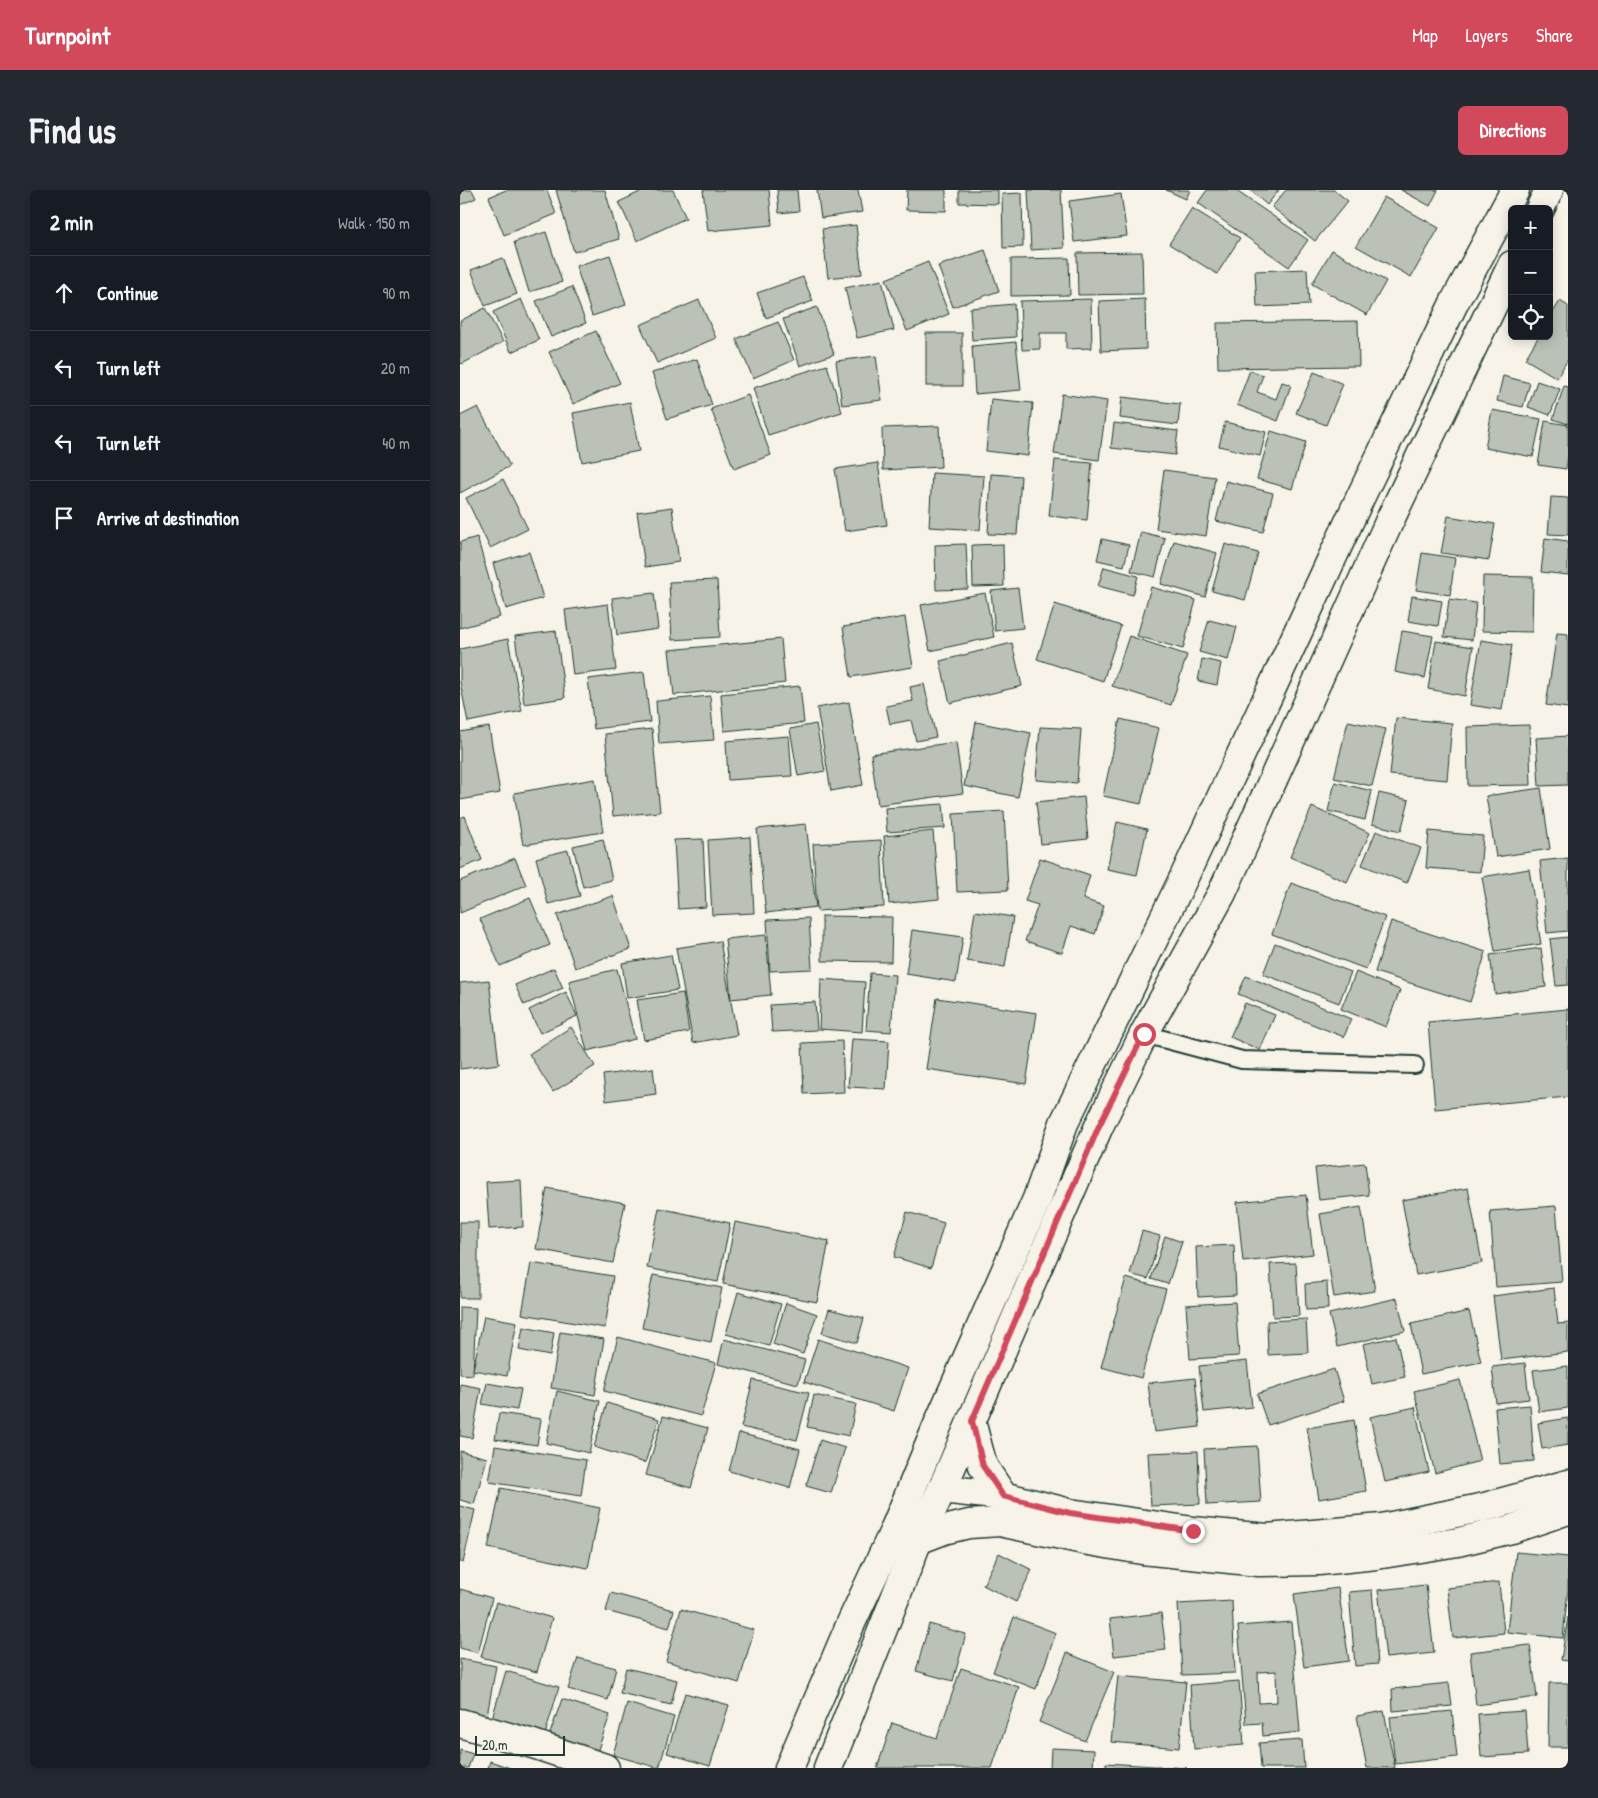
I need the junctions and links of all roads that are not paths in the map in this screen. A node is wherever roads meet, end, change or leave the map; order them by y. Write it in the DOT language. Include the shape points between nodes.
graph roads {
  1 [pos="1515,190"];
  2 [pos="1549,190"];
  3 [pos="1542,205"];
  4 [pos="1508,274"];
  5 [pos="1185,875"];
  6 [pos="1222,893"];
  7 [pos="1144,1034"];
  8 [pos="1415,1065"];
  9 [pos="972,1421"];
  10 [pos="1568,1484"];
  11 [pos="942,1489"];
  12 [pos="1003,1496"];
  13 [pos="1568,1510"];
  14 [pos="918,1540"];
  15 [pos="460,1723"];
  16 [pos="605,1768"];
  17 [pos="789,1768"];
  18 [pos="828,1768"];
  1 -- 5 [label="main road" via="1455,301 1361,496"];
  2 -- 3 [label="main road"];
  4 -- 6 [label="main road" via="1389,522"];
  5 -- 6 [label="main road"];
  5 -- 17 [label="main road" via="1064,1124 1037,1199"];
  6 -- 7 [label="main road"];
  7 -- 8 [label="lane" via="1242,1060"];
  7 -- 9 [label="main road" via="1099,1126"];
  9 -- 11 [label="main road"];
  9 -- 12 [label="main road" via="983,1466"];
  10 -- 12 [label="main road" via="1484,1507 1382,1528 1267,1538 1070,1513"];
  11 -- 12 [label="main road"];
  11 -- 14 [label="main road"];
  13 -- 14 [label="main road" via="1512,1529 1458,1542 1319,1561 1260,1562 1142,1550 1000,1522 961,1526"];
  14 -- 18 [label="main road"];
  15 -- 16 [label="main road"];
}
